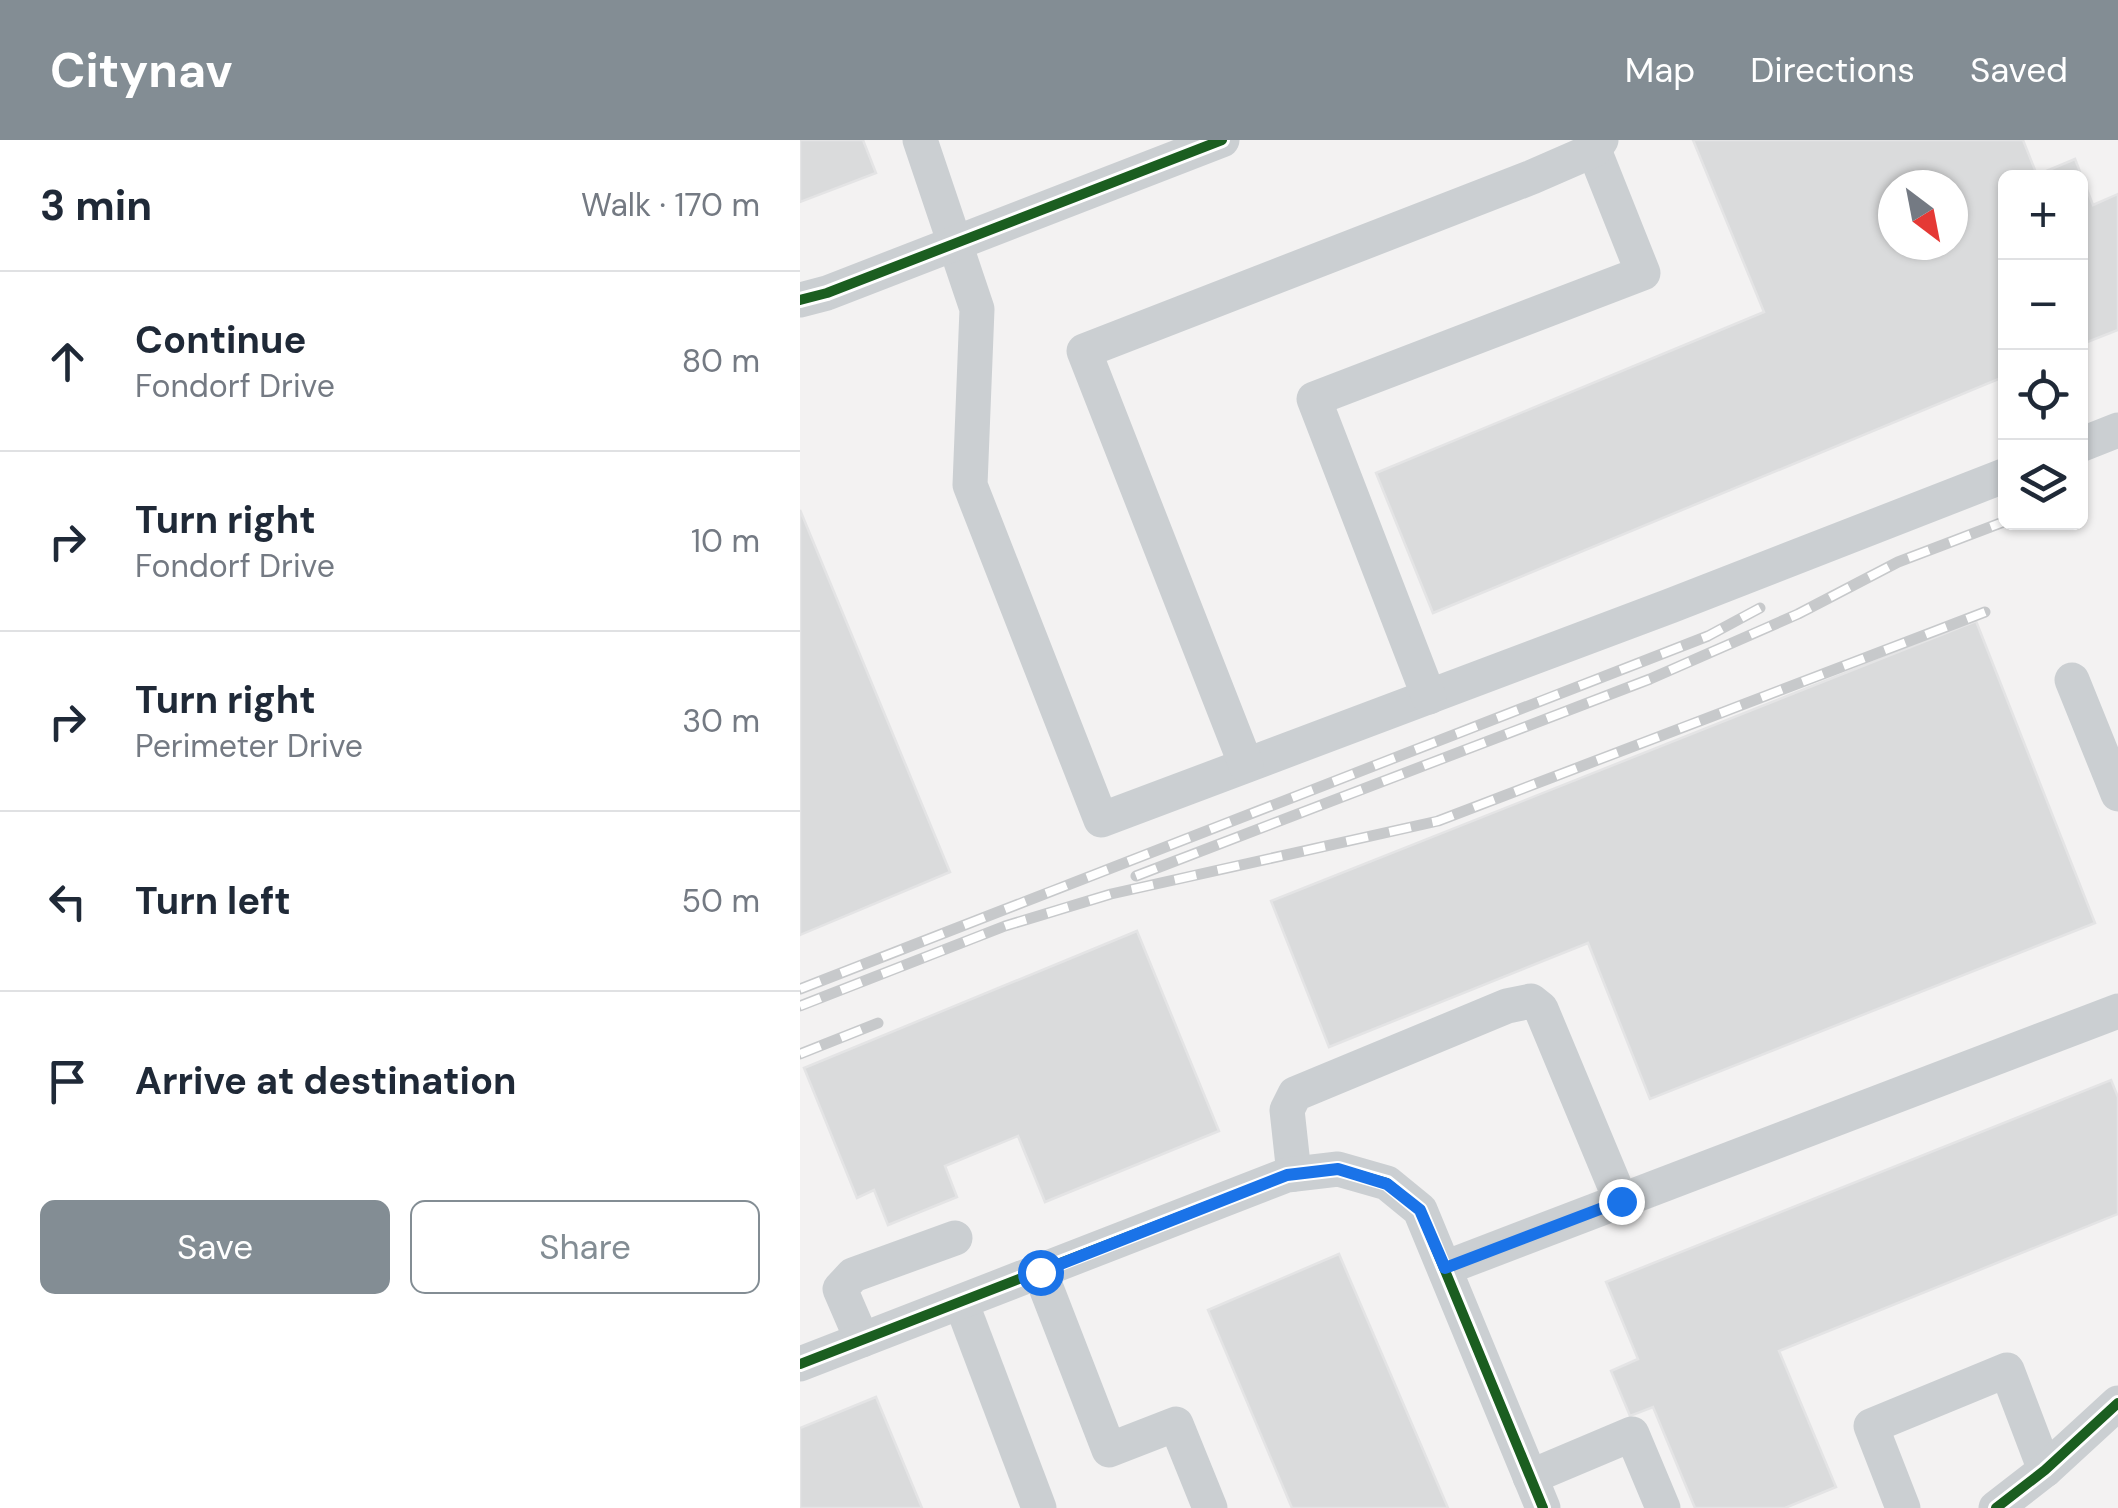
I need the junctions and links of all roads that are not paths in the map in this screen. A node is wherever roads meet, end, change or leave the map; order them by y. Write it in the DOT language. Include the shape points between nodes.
graph roads {
  1 [pos="920,140"];
  2 [pos="1200,144"];
  3 [pos="1598,145"];
  4 [pos="953,244"];
  5 [pos="800,300"];
  6 [pos="2118,430"];
  7 [pos="2088,442"];
  8 [pos="1998,477"];
  9 [pos="2072,680"];
  10 [pos="1429,697"];
  11 [pos="1246,766"];
  12 [pos="2118,794"];
  13 [pos="2118,1011"];
  14 [pos="1294,1174"];
  15 [pos="1621,1201"];
  16 [pos="955,1238"];
  17 [pos="1445,1268"];
  18 [pos="1040,1272"];
  19 [pos="962,1302"];
  20 [pos="862,1340"];
  21 [pos="800,1364"];
  22 [pos="2118,1404"];
  23 [pos="2046,1470"];
  24 [pos="1537,1492"];
  25 [pos="1039,1508"];
  26 [pos="1210,1508"];
  27 [pos="1662,1508"];
  28 [pos="1904,1508"];
  29 [pos="1996,1508"];
  1 -- 4 [label="street"];
  2 -- 4 [label="street"];
  3 -- 10 [label="street" via="1644,272 1314,399"];
  3 -- 11 [label="street" via="1532,178 1084,351"];
  4 -- 5 [label="street"];
  4 -- 11 [label="street" via="977,309 970,485 1101,820"];
  6 -- 7 [label="street"];
  8 -- 10 [label="street"];
  9 -- 12 [label="street"];
  10 -- 11 [label="street"];
  13 -- 15 [label="street"];
  14 -- 15 [label="street" via="1287,1110 1295,1094 1531,1001 1542,1009"];
  14 -- 17 [label="street" via="1338,1169 1387,1184 1420,1210"];
  14 -- 18 [label="street"];
  15 -- 17 [label="street"];
  16 -- 20 [label="street" via="853,1275 840,1289"];
  17 -- 24 [label="street"];
  18 -- 19 [label="street"];
  18 -- 26 [label="street" via="1109,1450 1176,1424"];
  19 -- 20 [label="street"];
  19 -- 25 [label="street"];
  20 -- 21 [label="street"];
  22 -- 23 [label="street"];
  23 -- 28 [label="street" via="2006,1370 1871,1426"];
  23 -- 29 [label="street"];
  24 -- 27 [label="street" via="1632,1434"];
}
